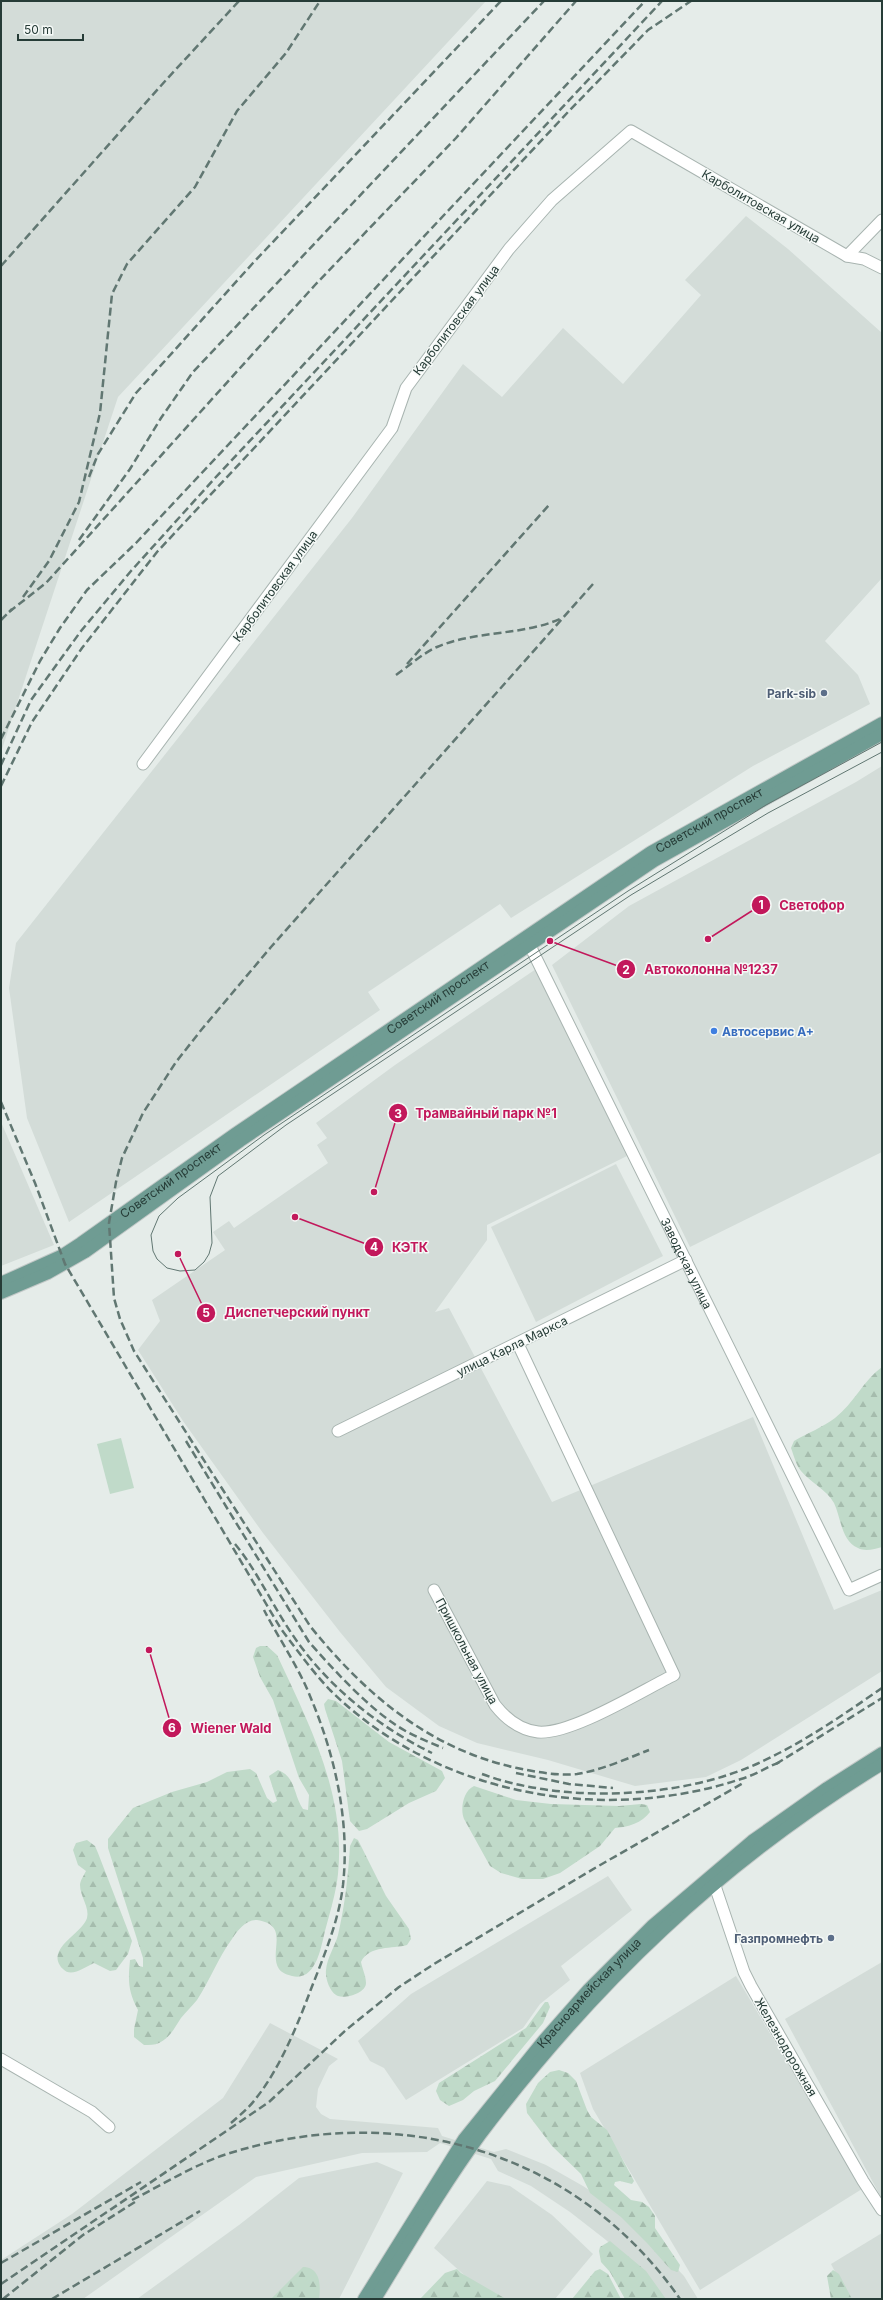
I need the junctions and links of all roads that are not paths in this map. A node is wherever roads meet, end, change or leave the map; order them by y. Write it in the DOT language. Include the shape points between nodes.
graph roads {
  1 [pos="882,220"];
  2 [pos="847,256"];
  3 [pos="882,268"];
  4 [pos="882,723"];
  5 [pos="882,734"];
  6 [pos="144,764"];
  7 [pos="526,941"];
  8 [pos="686,1260"];
  9 [pos="1,1283"];
  10 [pos="1,1293"];
  11 [pos="518,1344"];
  12 [pos="338,1431"];
  13 [pos="882,1575"];
  14 [pos="434,1590"];
  15 [pos="882,1753"];
  16 [pos="882,1764"];
  17 [pos="713,1878"];
  18 [pos="1,2059"];
  19 [pos="109,2127"];
  20 [pos="882,2210"];
  21 [pos="364,2299"];
  22 [pos="375,2299"];
  1 -- 2 [label="street"];
  2 -- 3 [label="street, Карболитовская улица" via="864,258"];
  2 -- 6 [label="street, Карболитовская улица" via="631,131 552,200 509,249 406,388 392,428"];
  4 -- 7 [label="main road, Советский проспект" via="651,852"];
  5 -- 7 [label="main road, Советский проспект" via="687,841"];
  7 -- 8 [label="street, Заводская улица"];
  7 -- 9 [label="main road, Советский проспект" via="235,1134 81,1243 61,1256"];
  7 -- 10 [label="main road, Советский проспект" via="84,1252"];
  8 -- 11 [label="street, улица Карла Маркса"];
  8 -- 13 [label="street, Заводская улица" via="849,1590"];
  11 -- 12 [label="street, улица Карла Маркса"];
  11 -- 14 [label="street, Пришкольная улица" via="674,1674 580,1722 546,1731 521,1727 501,1713 495,1705"];
  15 -- 17 [label="main road, Красноармейская улица" via="790,1814"];
  16 -- 17 [label="main road, Красноармейская улица"];
  17 -- 20 [label="street, Железнодорожная" via="751,1986"];
  17 -- 21 [label="main road, Красноармейская улица" via="631,1946 544,2040 464,2140"];
  17 -- 22 [label="main road, Красноармейская улица" via="624,1966 501,2108 452,2177"];
  18 -- 19 [label="street" via="92,2112"];
}
